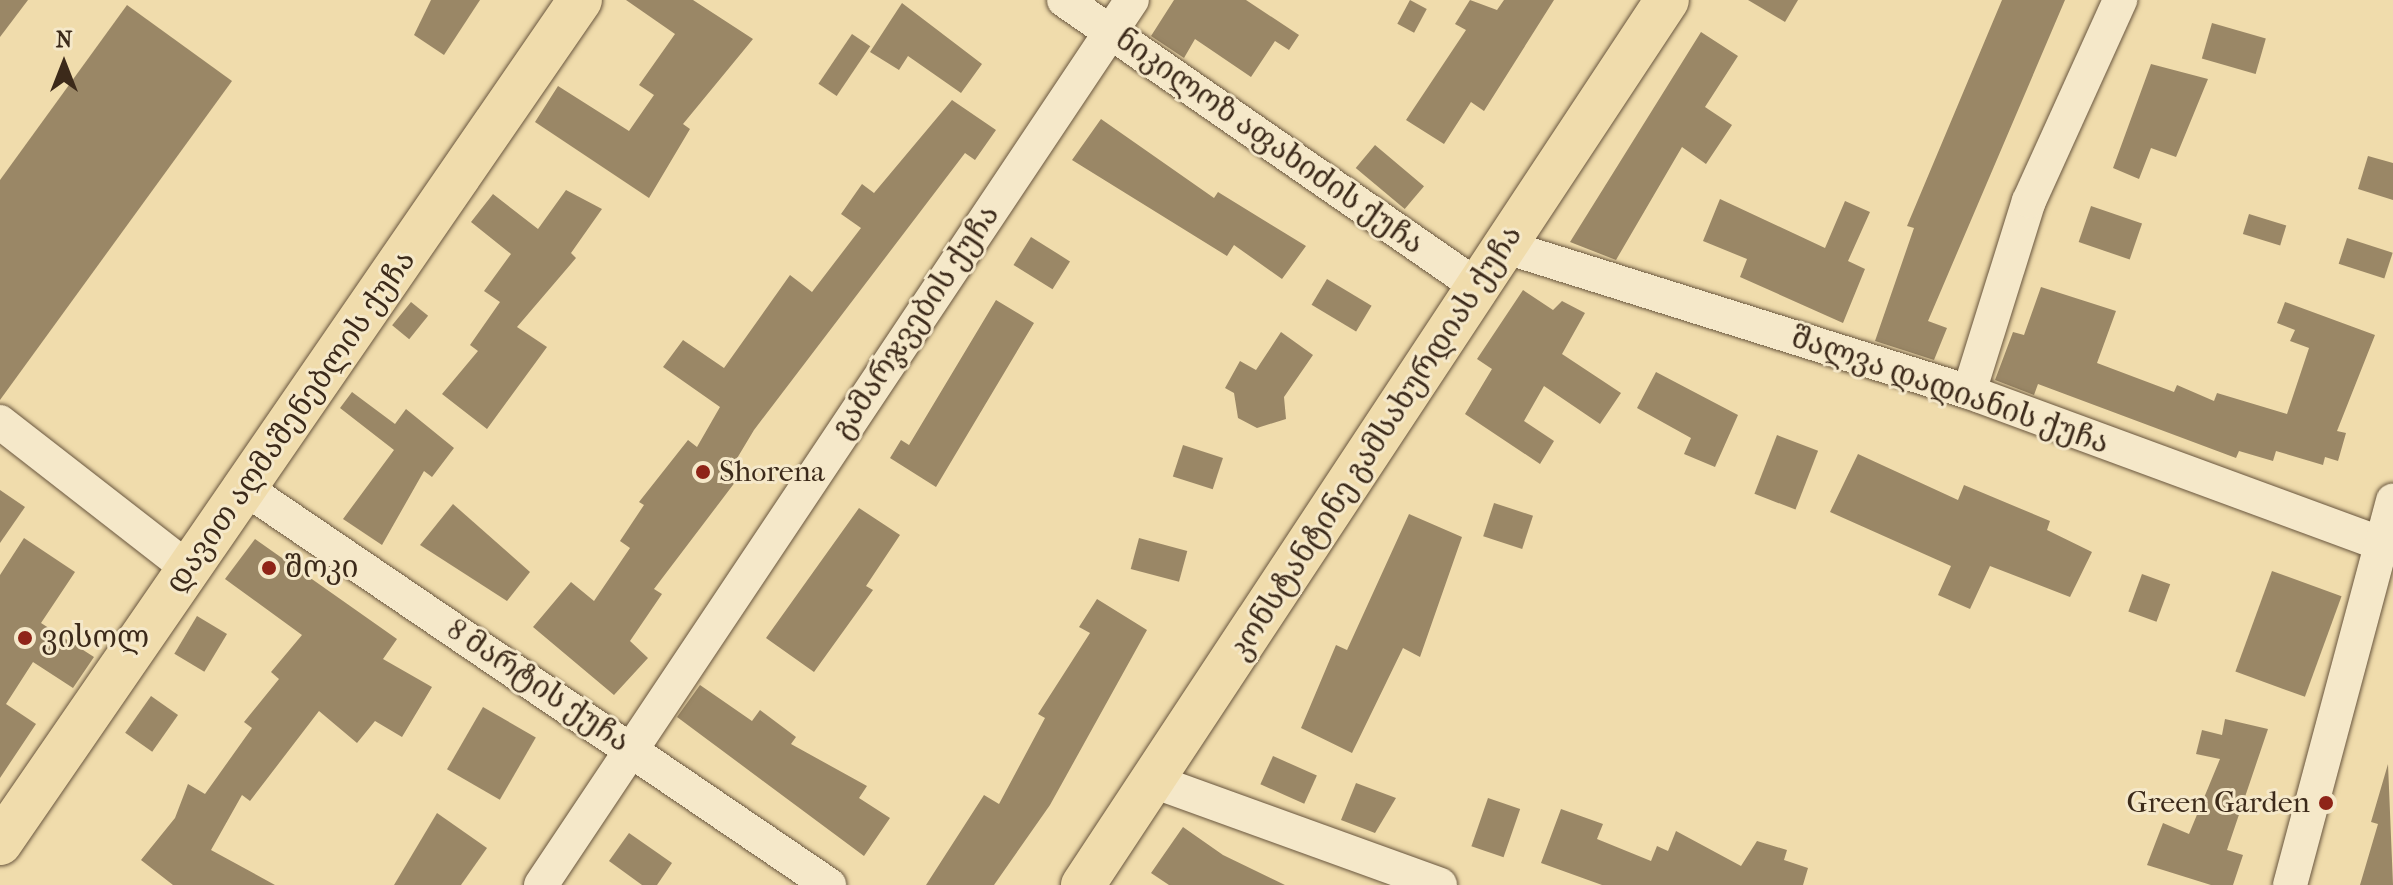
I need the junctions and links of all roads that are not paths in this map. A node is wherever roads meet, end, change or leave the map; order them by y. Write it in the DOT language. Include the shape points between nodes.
graph roads {
  1 [pos="580,0"];
  2 [pos="1064,0"];
  3 [pos="1132,0"];
  4 [pos="1667,0"];
  5 [pos="2120,0"];
  6 [pos="1111,31"];
  7 [pos="1503,246"];
  8 [pos="1474,284"];
  9 [pos="1969,392"];
  10 [pos="0,422"];
  11 [pos="246,489"];
  12 [pos="2393,501"];
  13 [pos="2388,547"];
  14 [pos="190,570"];
  15 [pos="632,748"];
  16 [pos="1156,782"];
  17 [pos="0,843"];
  18 [pos="541,885"];
  19 [pos="829,885"];
  20 [pos="1083,885"];
  21 [pos="1440,885"];
  22 [pos="2290,885"];
  1 -- 11 [label="main road, დავით აღმაშენებლის ქუჩა"];
  2 -- 6 [label="street, ნიკილოზ აფახიძის ქუჩა"];
  3 -- 6 [label="street, გამარჯვების ქუჩა"];
  4 -- 7 [label="main road, კონსტანტინე გამსახურდიას ქუჩა"];
  5 -- 9 [label="street" via="2029,201"];
  6 -- 8 [label="street, ნიკილოზ აფახიძის ქუჩა"];
  6 -- 15 [label="street, გამარჯვების ქუჩა"];
  7 -- 8 [label="main road, კონსტანტინე გამსახურდიას ქუჩა"];
  7 -- 9 [label="street, შალვა დადიანის ქუჩა"];
  8 -- 16 [label="main road, კონსტანტინე გამსახურდიას ქუჩა"];
  9 -- 13 [label="street, შალვა დადიანის ქუჩა"];
  10 -- 14 [label="street"];
  11 -- 14 [label="main road, დავით აღმაშენებლის ქუჩა"];
  11 -- 15 [label="street, 8 მარტის ქუჩა"];
  12 -- 13 [label="street"];
  13 -- 22 [label="street"];
  14 -- 17 [label="main road, დავით აღმაშენებლის ქუჩა"];
  15 -- 18 [label="street, გამარჯვების ქუჩა"];
  15 -- 19 [label="street, 8 მარტის ქუჩა"];
  16 -- 20 [label="main road, კონსტანტინე გამსახურდიას ქუჩა"];
  16 -- 21 [label="street"];
}
